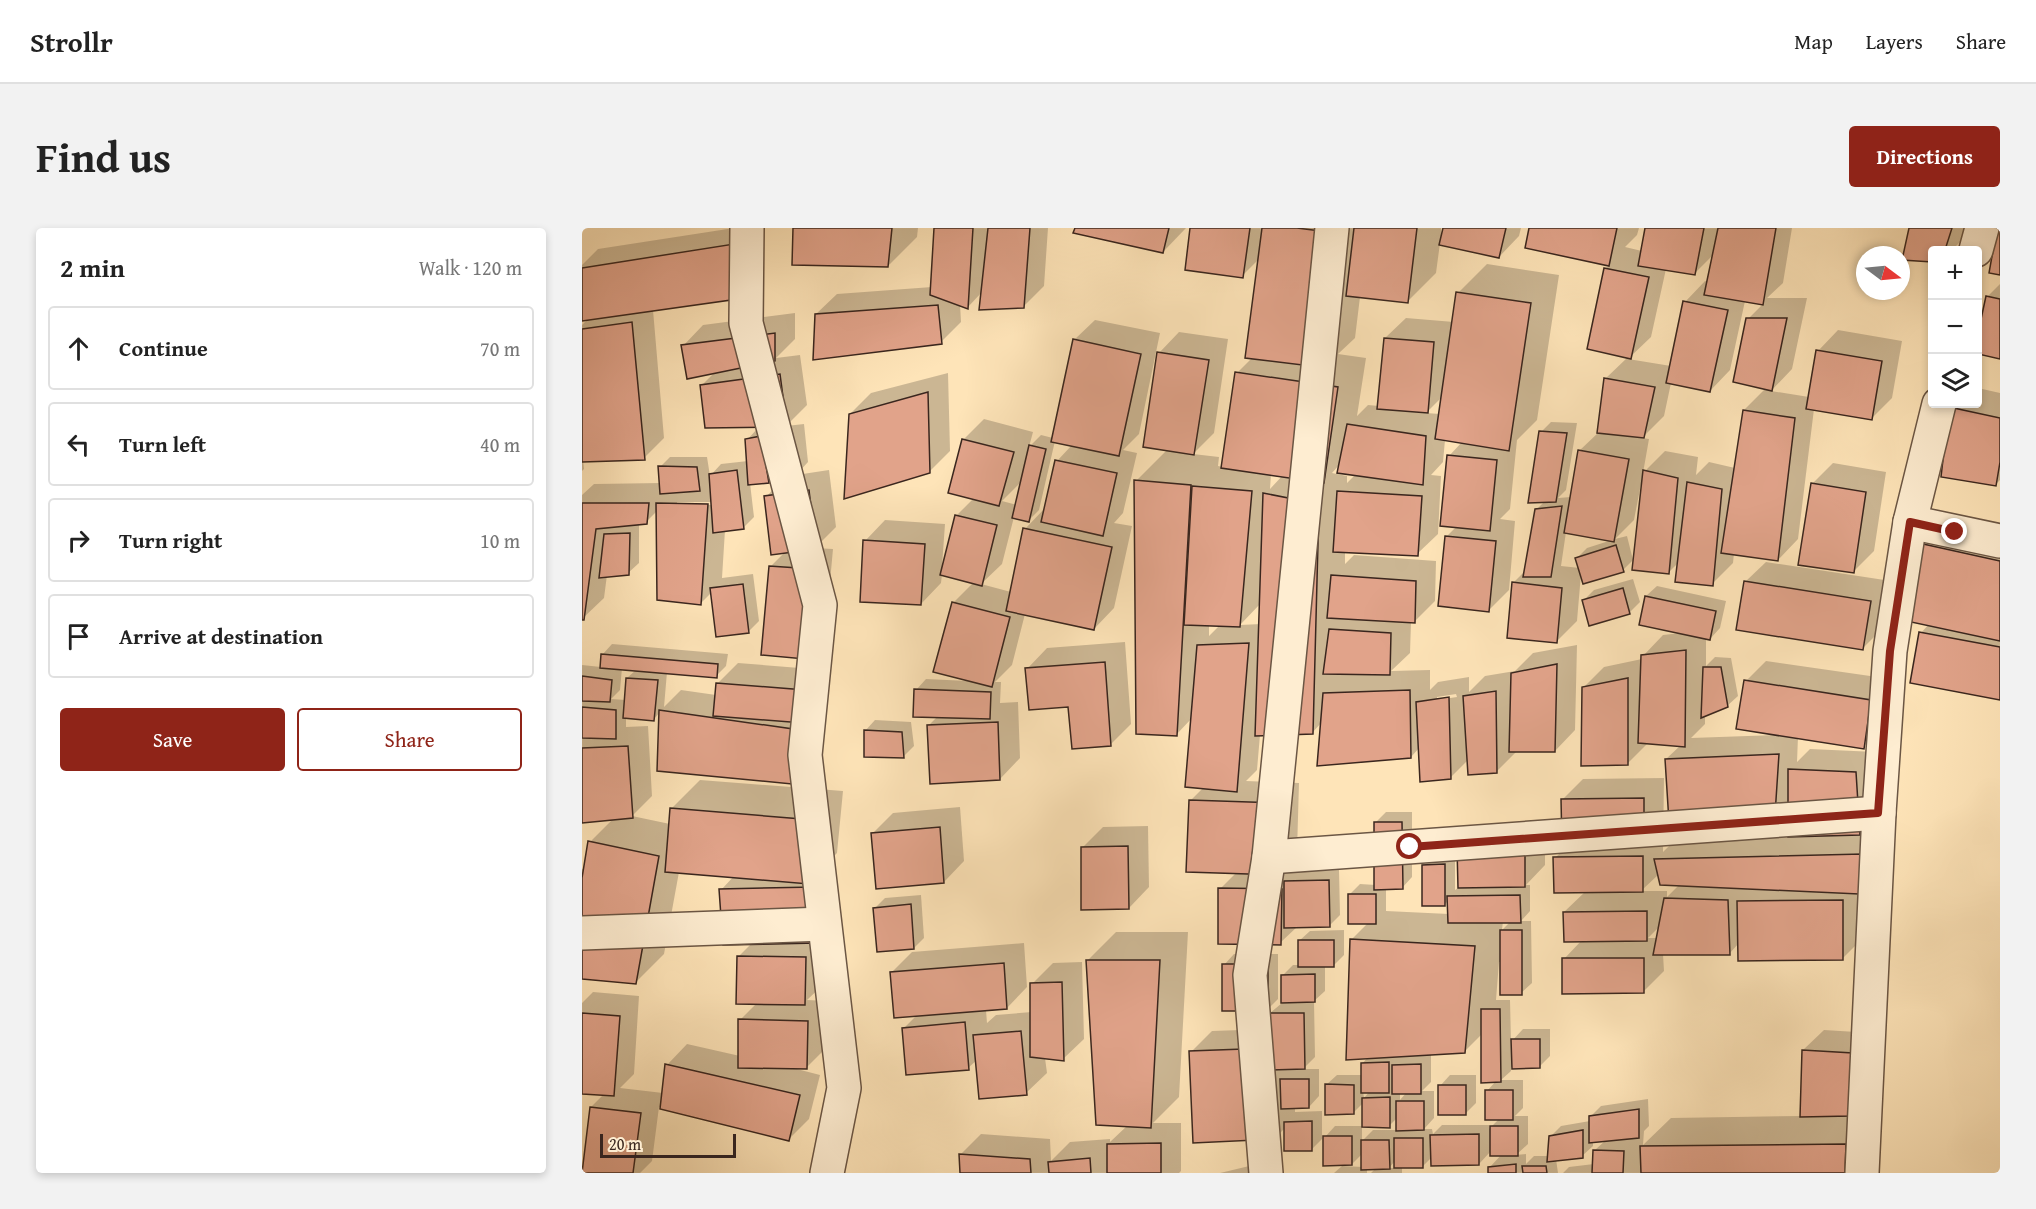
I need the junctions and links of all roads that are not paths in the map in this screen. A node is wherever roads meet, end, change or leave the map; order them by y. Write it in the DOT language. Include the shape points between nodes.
graph roads {
  1 [pos="747,228"];
  2 [pos="1332,228"];
  3 [pos="1982,228"];
  4 [pos="1977,246"];
  5 [pos="1938,408"];
  6 [pos="1910,522"];
  7 [pos="2000,541"];
  8 [pos="1878,813"];
  9 [pos="1269,857"];
  10 [pos="824,924"];
  11 [pos="582,933"];
  12 [pos="826,1173"];
  13 [pos="1266,1173"];
  14 [pos="1862,1173"];
  1 -- 10 [label="street" via="746,323 820,605 805,755"];
  2 -- 9 [label="street"];
  3 -- 4 [label="street"];
  5 -- 6 [label="street"];
  6 -- 7 [label="street"];
  6 -- 8 [label="street" via="1890,651"];
  8 -- 9 [label="street"];
  8 -- 14 [label="street"];
  9 -- 13 [label="street" via="1250,975"];
  10 -- 11 [label="street"];
  10 -- 12 [label="street" via="844,1088"];
}
